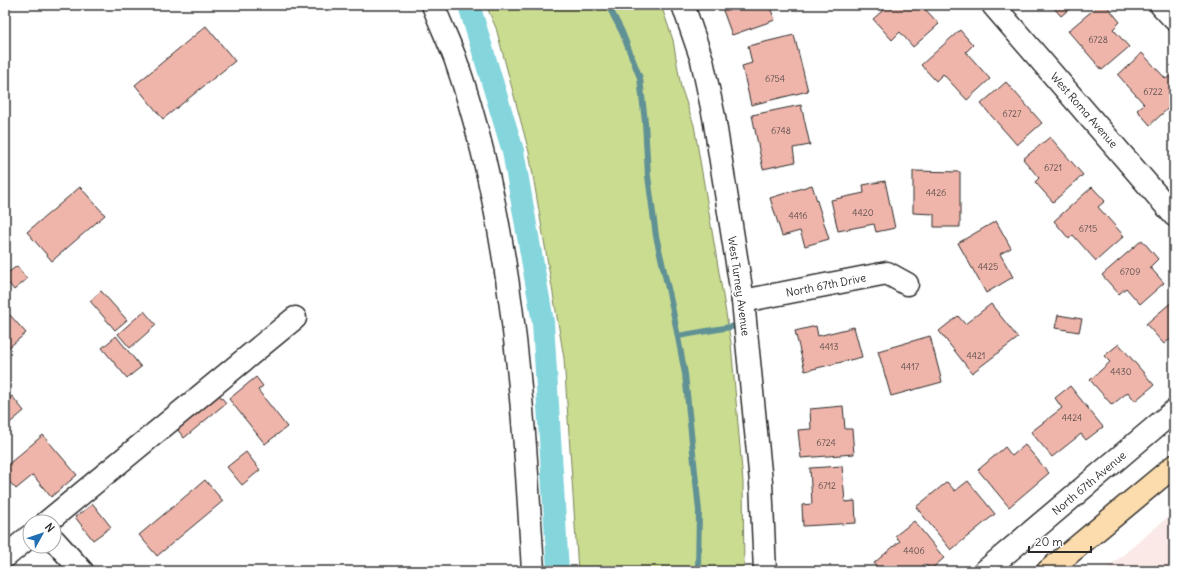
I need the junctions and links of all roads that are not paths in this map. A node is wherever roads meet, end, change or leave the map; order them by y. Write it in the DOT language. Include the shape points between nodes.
graph roads {
  1 [pos="433,5"];
  2 [pos="683,5"];
  3 [pos="994,5"];
  4 [pos="1162,5"];
  5 [pos="1174,19"];
  6 [pos="1174,215"];
  7 [pos="907,284"];
  8 [pos="743,301"];
  9 [pos="295,318"];
  10 [pos="1174,412"];
  11 [pos="1174,466"];
  12 [pos="57,514"];
  13 [pos="22,543"];
  14 [pos="62,549"];
  15 [pos="5,557"];
  16 [pos="82,571"];
  17 [pos="533,571"];
  18 [pos="765,571"];
  19 [pos="985,571"];
  20 [pos="1048,571"];
  1 -- 17 [label="street" via="454,58 482,151 502,246 526,448"];
  2 -- 8 [label="street, West Turney Avenue" via="705,74"];
  3 -- 6 [label="street, West Roma Avenue"];
  4 -- 5 [label="street"];
  7 -- 8 [label="street, North 67th Drive" via="887,273"];
  8 -- 18 [label="street, West Turney Avenue" via="762,482"];
  9 -- 12 [label="street"];
  10 -- 19 [label="street, North 67th Avenue"];
  11 -- 20 [label="main road"];
  13 -- 15 [label="street"];
  14 -- 16 [label="street"];
}
